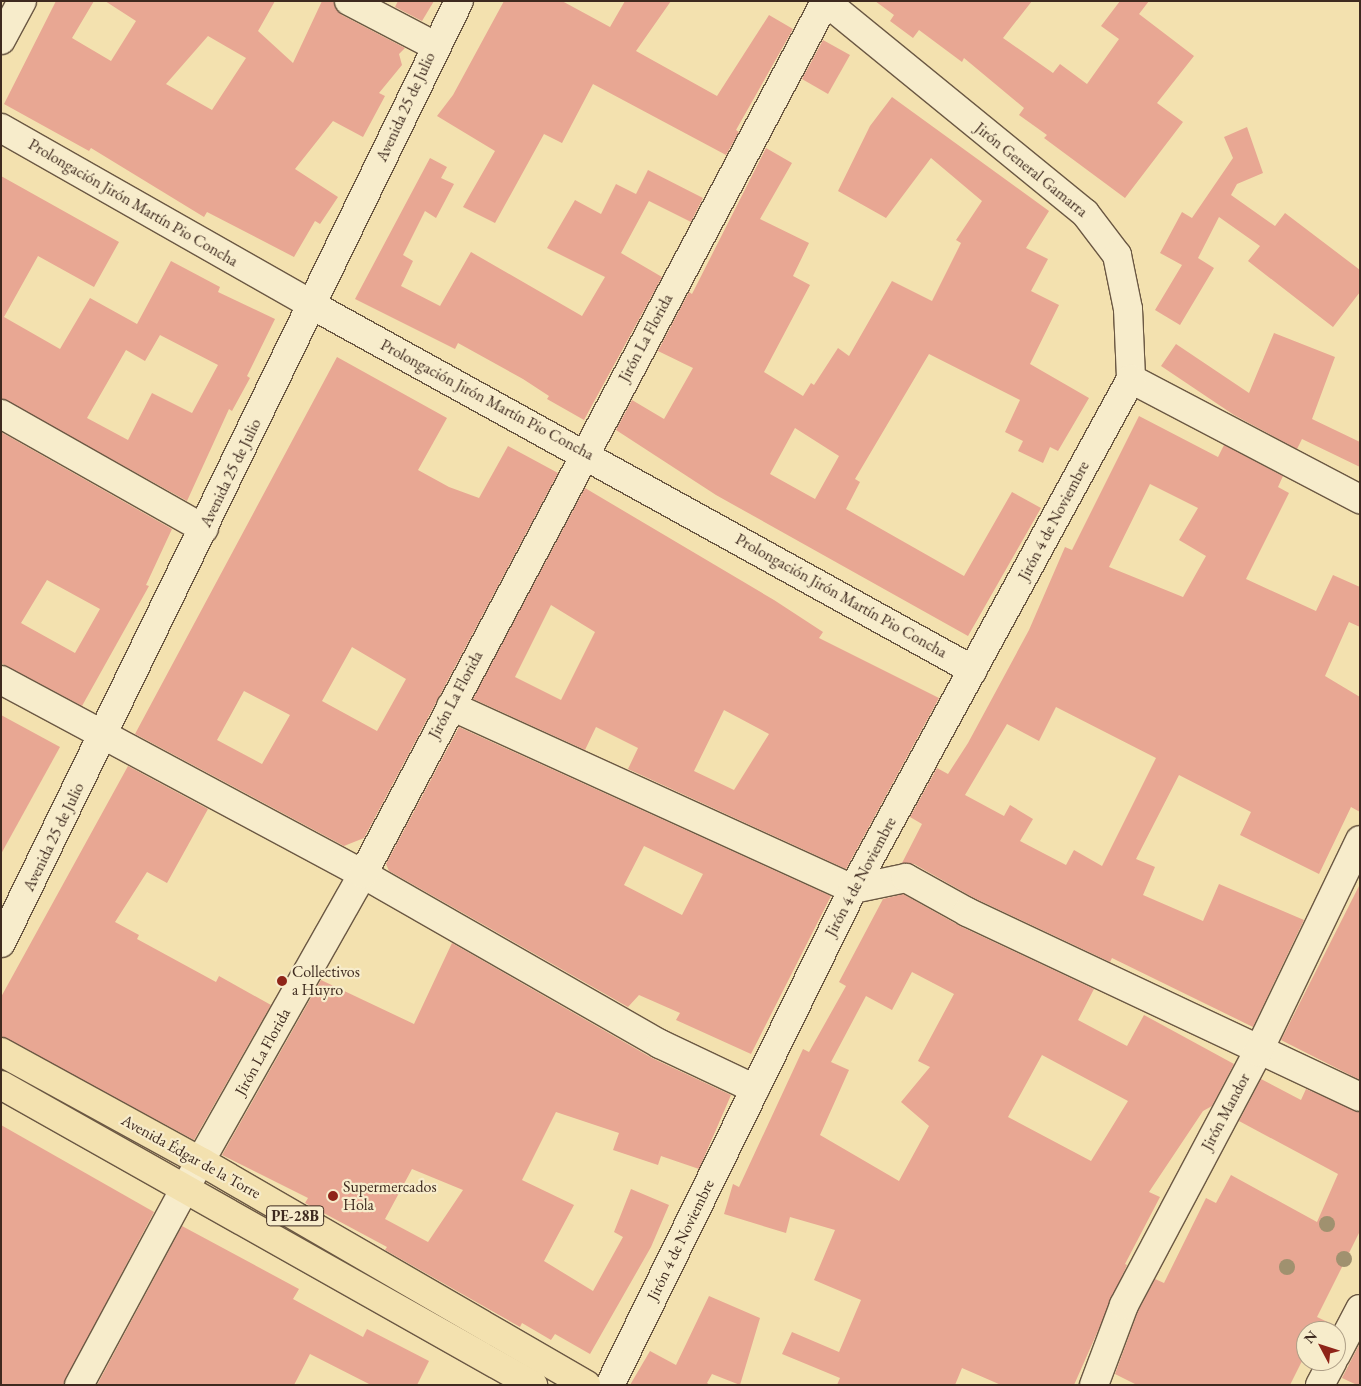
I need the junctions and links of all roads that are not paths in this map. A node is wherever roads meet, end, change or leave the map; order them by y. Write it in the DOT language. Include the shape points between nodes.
graph roads {
  1 [pos="22,1"];
  2 [pos="349,1"];
  3 [pos="458,1"];
  4 [pos="825,1"];
  5 [pos="1,40"];
  6 [pos="435,46"];
  7 [pos="1,128"];
  8 [pos="312,305"];
  9 [pos="1130,379"];
  10 [pos="1,414"];
  11 [pos="585,452"];
  12 [pos="1360,499"];
  13 [pos="204,529"];
  14 [pos="973,670"];
  15 [pos="1,680"];
  16 [pos="451,706"];
  17 [pos="103,737"];
  18 [pos="1360,840"];
  19 [pos="362,874"];
  20 [pos="853,890"];
  21 [pos="1,943"];
  22 [pos="1,1052"];
  23 [pos="1258,1052"];
  24 [pos="1,1085"];
  25 [pos="756,1088"];
  26 [pos="1360,1097"];
  27 [pos="202,1162"];
  28 [pos="184,1190"];
  29 [pos="1360,1309"];
  30 [pos="1346,1336"];
  31 [pos="1328,1371"];
  32 [pos="79,1385"];
  33 [pos="533,1385"];
  34 [pos="586,1385"];
  35 [pos="610,1385"];
  36 [pos="1094,1385"];
  37 [pos="1320,1385"];
  1 -- 5 [label="street"];
  2 -- 6 [label="street"];
  3 -- 6 [label="street, Avenida 25 de Julio"];
  4 -- 9 [label="street, Jirón General Gamarra" via="1085,212 1117,255 1128,309"];
  4 -- 11 [label="street, Jirón La Florida"];
  6 -- 8 [label="street, Avenida 25 de Julio"];
  7 -- 8 [label="street, Prolongación Jirón Martín Pio Concha"];
  8 -- 11 [label="street, Prolongación Jirón Martín Pio Concha"];
  8 -- 13 [label="street, Avenida 25 de Julio"];
  9 -- 12 [label="street"];
  9 -- 14 [label="street, Jirón 4 de Noviembre"];
  10 -- 13 [label="street"];
  11 -- 14 [label="street, Prolongación Jirón Martín Pio Concha"];
  11 -- 16 [label="street, Jirón La Florida"];
  13 -- 17 [label="street, Avenida 25 de Julio"];
  14 -- 20 [label="street, Jirón 4 de Noviembre"];
  15 -- 17 [label="street"];
  16 -- 19 [label="street, Jirón La Florida"];
  16 -- 20 [label="street"];
  17 -- 19 [label="street"];
  17 -- 21 [label="street, Avenida 25 de Julio"];
  18 -- 23 [label="street, Jirón Mandor"];
  19 -- 25 [label="street" via="660,1044"];
  19 -- 27 [label="street, Jirón La Florida"];
  20 -- 23 [label="street" via="906,878 967,912"];
  20 -- 25 [label="street, Jirón 4 de Noviembre"];
  22 -- 27 [label="highway, Avenida Édgar de la Torre / PE-28B"];
  23 -- 26 [label="street"];
  23 -- 36 [label="street, Jirón Mandor" via="1124,1305"];
  24 -- 28 [label="highway, Avenida Édgar de la Torre / PE-28B"];
  25 -- 35 [label="street, Jirón 4 de Noviembre"];
  27 -- 28 [label="street, Jirón La Florida"];
  27 -- 34 [label="highway, Avenida Édgar de la Torre / PE-28B"];
  28 -- 32 [label="street, Jirón La Florida"];
  28 -- 33 [label="highway, Avenida Édgar de la Torre / PE-28B"];
  29 -- 30 [label="street"];
  31 -- 37 [label="street"];
}
